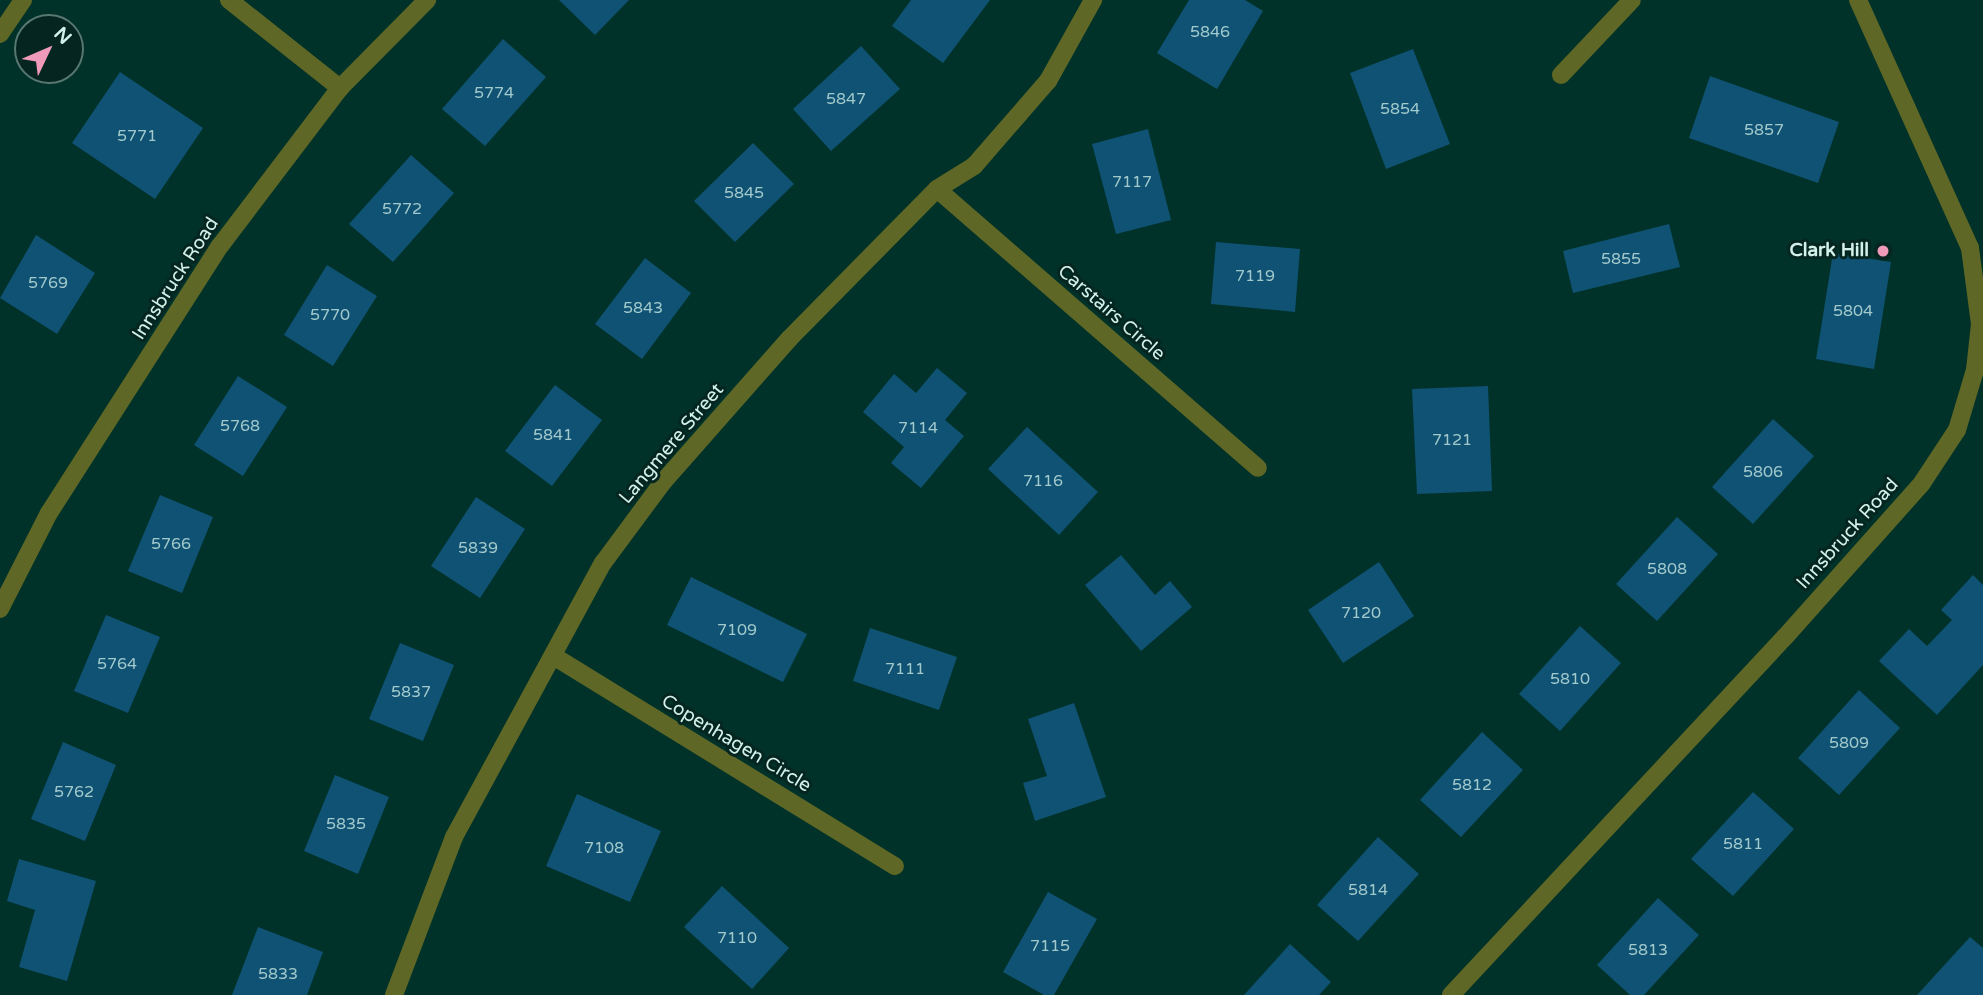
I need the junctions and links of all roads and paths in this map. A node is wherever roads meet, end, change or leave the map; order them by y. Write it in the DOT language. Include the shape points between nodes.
graph roads {
  1 [pos="23,0"];
  2 [pos="229,0"];
  3 [pos="427,0"];
  4 [pos="1093,0"];
  5 [pos="1632,0"];
  6 [pos="1858,0"];
  7 [pos="0,34"];
  8 [pos="1561,75"];
  9 [pos="340,89"];
  10 [pos="937,189"];
  11 [pos="1976,245"];
  12 [pos="1258,468"];
  13 [pos="0,609"];
  14 [pos="555,657"];
  15 [pos="895,866"];
  16 [pos="394,995"];
  17 [pos="1451,995"];
  1 -- 7 [label="street"];
  2 -- 9 [label="street"];
  3 -- 9 [label="street, Innsbruck Road"];
  4 -- 10 [label="street, Langmere Street" via="1048,81 974,166"];
  5 -- 8 [label="street"];
  6 -- 11 [label="street, Innsbruck Road"];
  9 -- 13 [label="street, Innsbruck Road" via="220,246 49,513"];
  10 -- 12 [label="street, Carstairs Circle"];
  10 -- 14 [label="street, Langmere Street" via="789,340 663,482 604,564"];
  11 -- 17 [label="street, Innsbruck Road" via="1980,324 1975,370 1957,430 1922,483"];
  14 -- 15 [label="street, Copenhagen Circle"];
  14 -- 16 [label="street, Langmere Street" via="454,837"];
}
